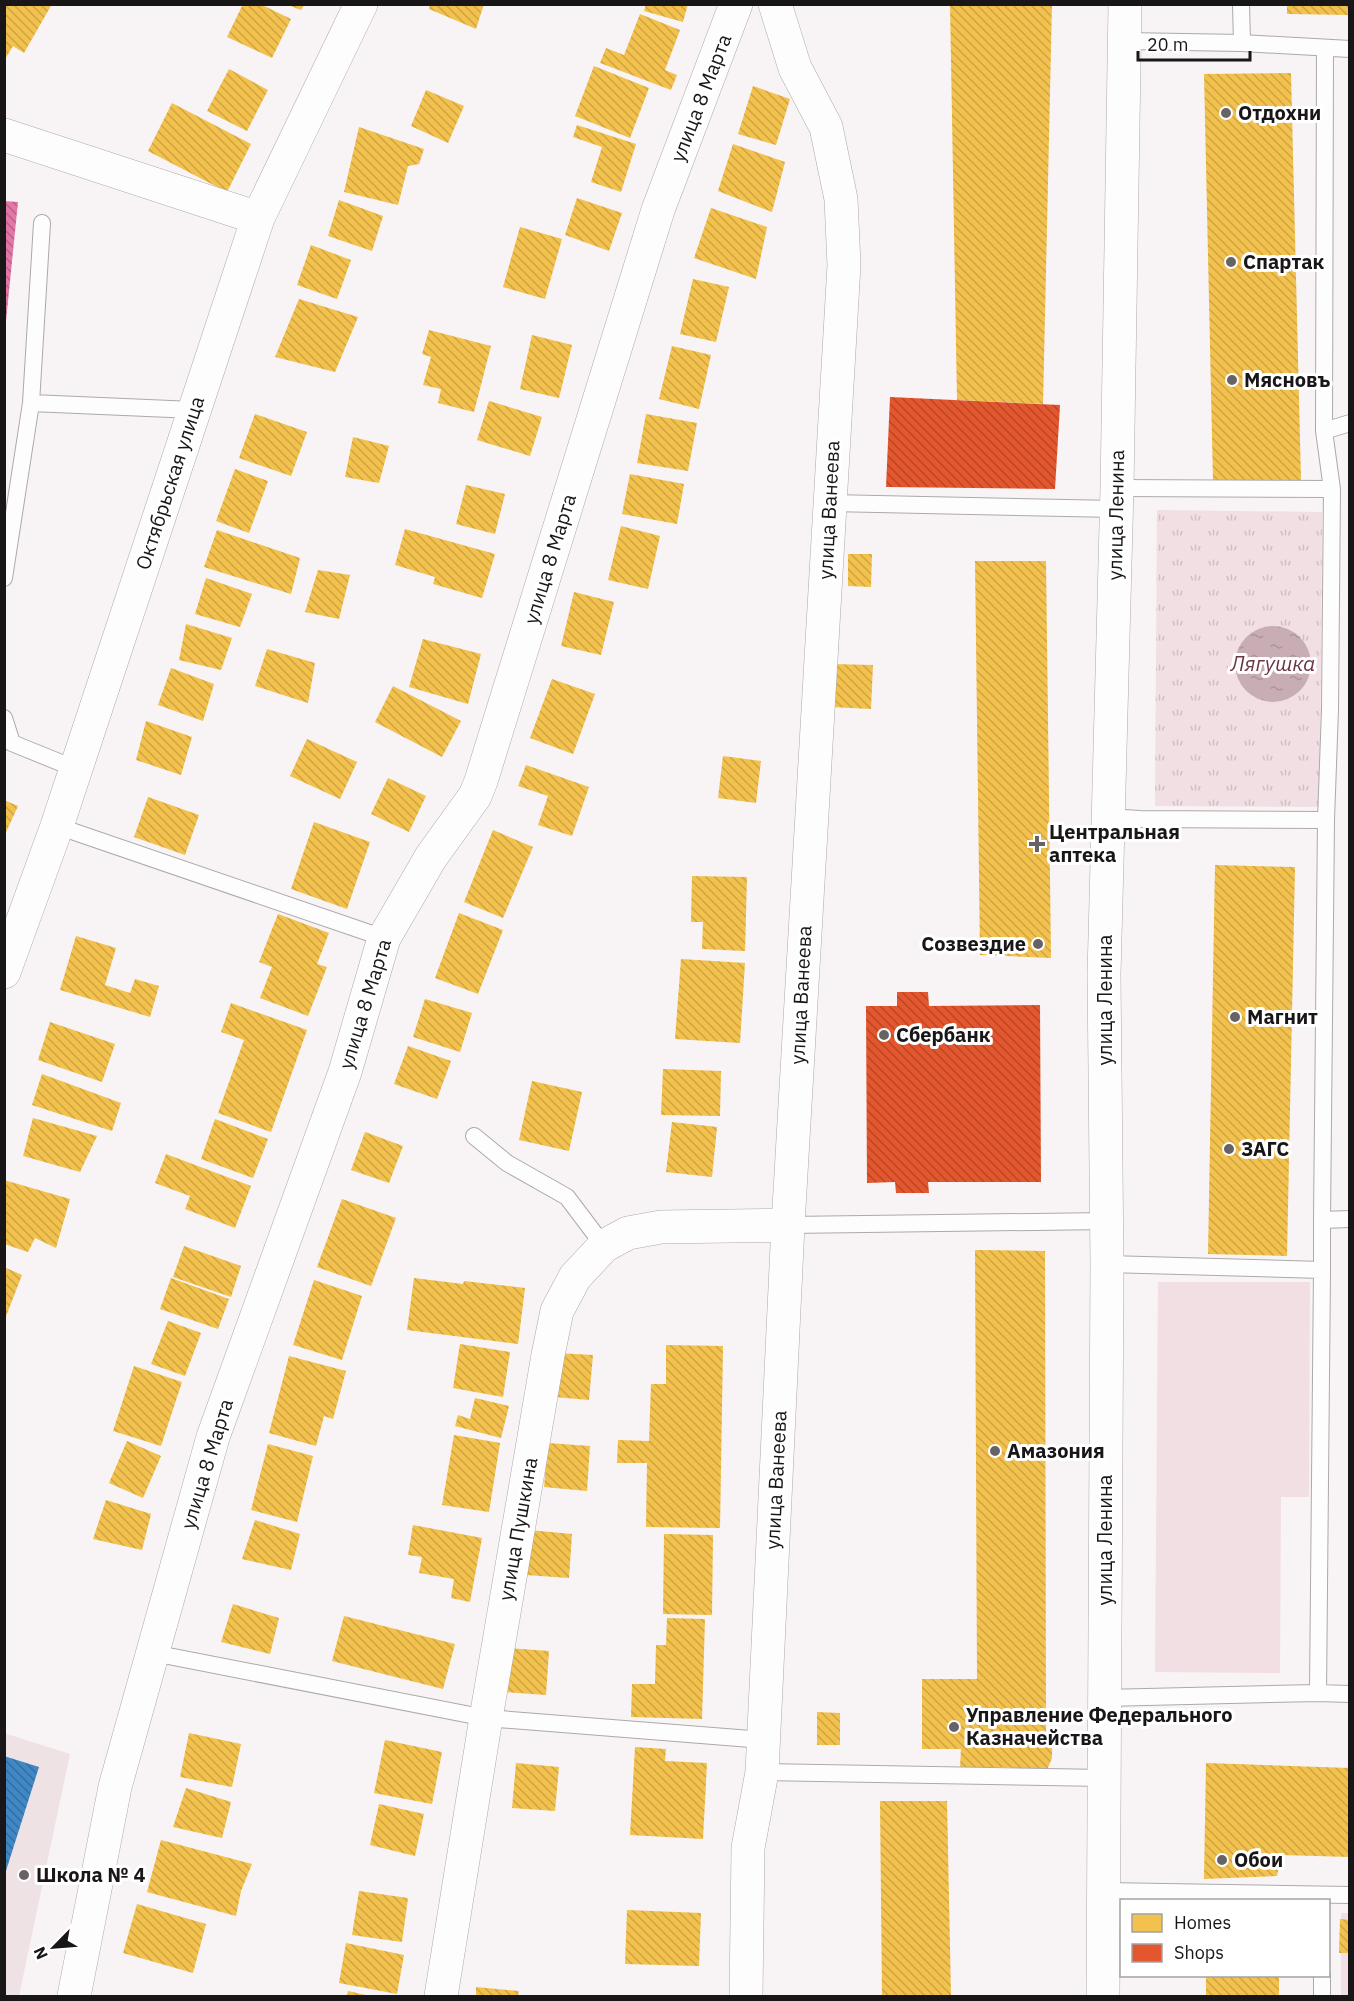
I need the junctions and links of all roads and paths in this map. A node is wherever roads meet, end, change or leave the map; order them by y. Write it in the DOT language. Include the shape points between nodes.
graph roads {
  1 [pos="361,4"];
  2 [pos="736,4"];
  3 [pos="775,4"];
  4 [pos="1125,4"];
  5 [pos="1241,4"];
  6 [pos="1125,41"];
  7 [pos="1242,43"];
  8 [pos="1325,48"];
  9 [pos="1350,49"];
  10 [pos="4,135"];
  11 [pos="258,218"];
  12 [pos="42,223"];
  13 [pos="31,403"];
  14 [pos="194,411"];
  15 [pos="1350,423"];
  16 [pos="1324,431"];
  17 [pos="1332,489"];
  18 [pos="1116,499"];
  19 [pos="830,503"];
  20 [pos="4,578"];
  21 [pos="4,718"];
  22 [pos="76,769"];
  23 [pos="1108,817"];
  24 [pos="1326,820"];
  25 [pos="57,826"];
  26 [pos="384,938"];
  27 [pos="4,972"];
  28 [pos="474,1136"];
  29 [pos="1350,1219"];
  30 [pos="1322,1220"];
  31 [pos="1107,1221"];
  32 [pos="788,1226"];
  33 [pos="604,1246"];
  34 [pos="1107,1264"];
  35 [pos="1322,1270"];
  36 [pos="153,1653"];
  37 [pos="1318,1693"];
  38 [pos="1350,1694"];
  39 [pos="1104,1698"];
  40 [pos="486,1718"];
  41 [pos="764,1740"];
  42 [pos="762,1772"];
  43 [pos="1104,1778"];
  44 [pos="1104,1891"];
  45 [pos="1350,1895"];
  46 [pos="1322,1897"];
  47 [pos="1322,1977"];
  48 [pos="74,1996"];
  49 [pos="441,1996"];
  50 [pos="746,1996"];
  51 [pos="1103,1996"];
  52 [pos="1322,1996"];
  1 -- 11 [label="street, Октябрьская улица"];
  2 -- 26 [label="street, улица 8 Марта" via="658,210 481,781"];
  3 -- 19 [label="street, улица Ванеева" via="795,68 826,128 841,199 844,265"];
  4 -- 6 [label="street, улица Ленина"];
  5 -- 7 [label="lane"];
  6 -- 7 [label="lane"];
  6 -- 18 [label="street, улица Ленина"];
  7 -- 8 [label="lane"];
  8 -- 9 [label="lane"];
  8 -- 16 [label="lane"];
  10 -- 11 [label="street"];
  11 -- 14 [label="street, Октябрьская улица"];
  12 -- 13 [label="lane"];
  13 -- 14 [label="lane"];
  13 -- 20 [label="lane"];
  14 -- 22 [label="street, Октябрьская улица"];
  15 -- 16 [label="lane"];
  16 -- 17 [label="lane"];
  17 -- 18 [label="lane"];
  17 -- 24 [label="lane"];
  18 -- 19 [label="lane"];
  18 -- 23 [label="street, улица Ленина"];
  19 -- 32 [label="street, улица Ванеева"];
  21 -- 22 [label="lane" via="12,743"];
  22 -- 25 [label="street, Октябрьская улица"];
  23 -- 24 [label="lane"];
  23 -- 31 [label="street, улица Ленина" via="1104,975"];
  24 -- 30 [label="lane"];
  25 -- 26 [label="lane"];
  25 -- 27 [label="street, Октябрьская улица"];
  26 -- 36 [label="street, улица 8 Марта" via="345,1072 213,1437"];
  28 -- 33 [label="lane" via="507,1163 567,1197"];
  29 -- 30 [label="lane"];
  30 -- 35 [label="lane"];
  31 -- 32 [label="lane"];
  31 -- 34 [label="street, улица Ленина"];
  32 -- 33 [label="street" via="662,1227 628,1233"];
  32 -- 41 [label="street, улица Ванеева"];
  33 -- 40 [label="street, улица Пушкина" via="575,1277 557,1311"];
  34 -- 35 [label="lane"];
  34 -- 39 [label="street, улица Ленина"];
  35 -- 37 [label="lane"];
  36 -- 40 [label="lane"];
  36 -- 48 [label="street, улица 8 Марта" via="116,1787"];
  37 -- 38 [label="lane"];
  37 -- 39 [label="lane"];
  39 -- 43 [label="street, улица Ленина"];
  40 -- 41 [label="lane"];
  40 -- 49 [label="street, улица Пушкина"];
  41 -- 42 [label="street, улица Ванеева"];
  42 -- 43 [label="lane"];
  42 -- 50 [label="street, улица Ванеева" via="748,1848"];
  43 -- 44 [label="street, улица Ленина"];
  44 -- 46 [label="lane"];
  44 -- 51 [label="street, улица Ленина"];
  45 -- 46 [label="lane"];
  47 -- 52 [label="lane"];
}
